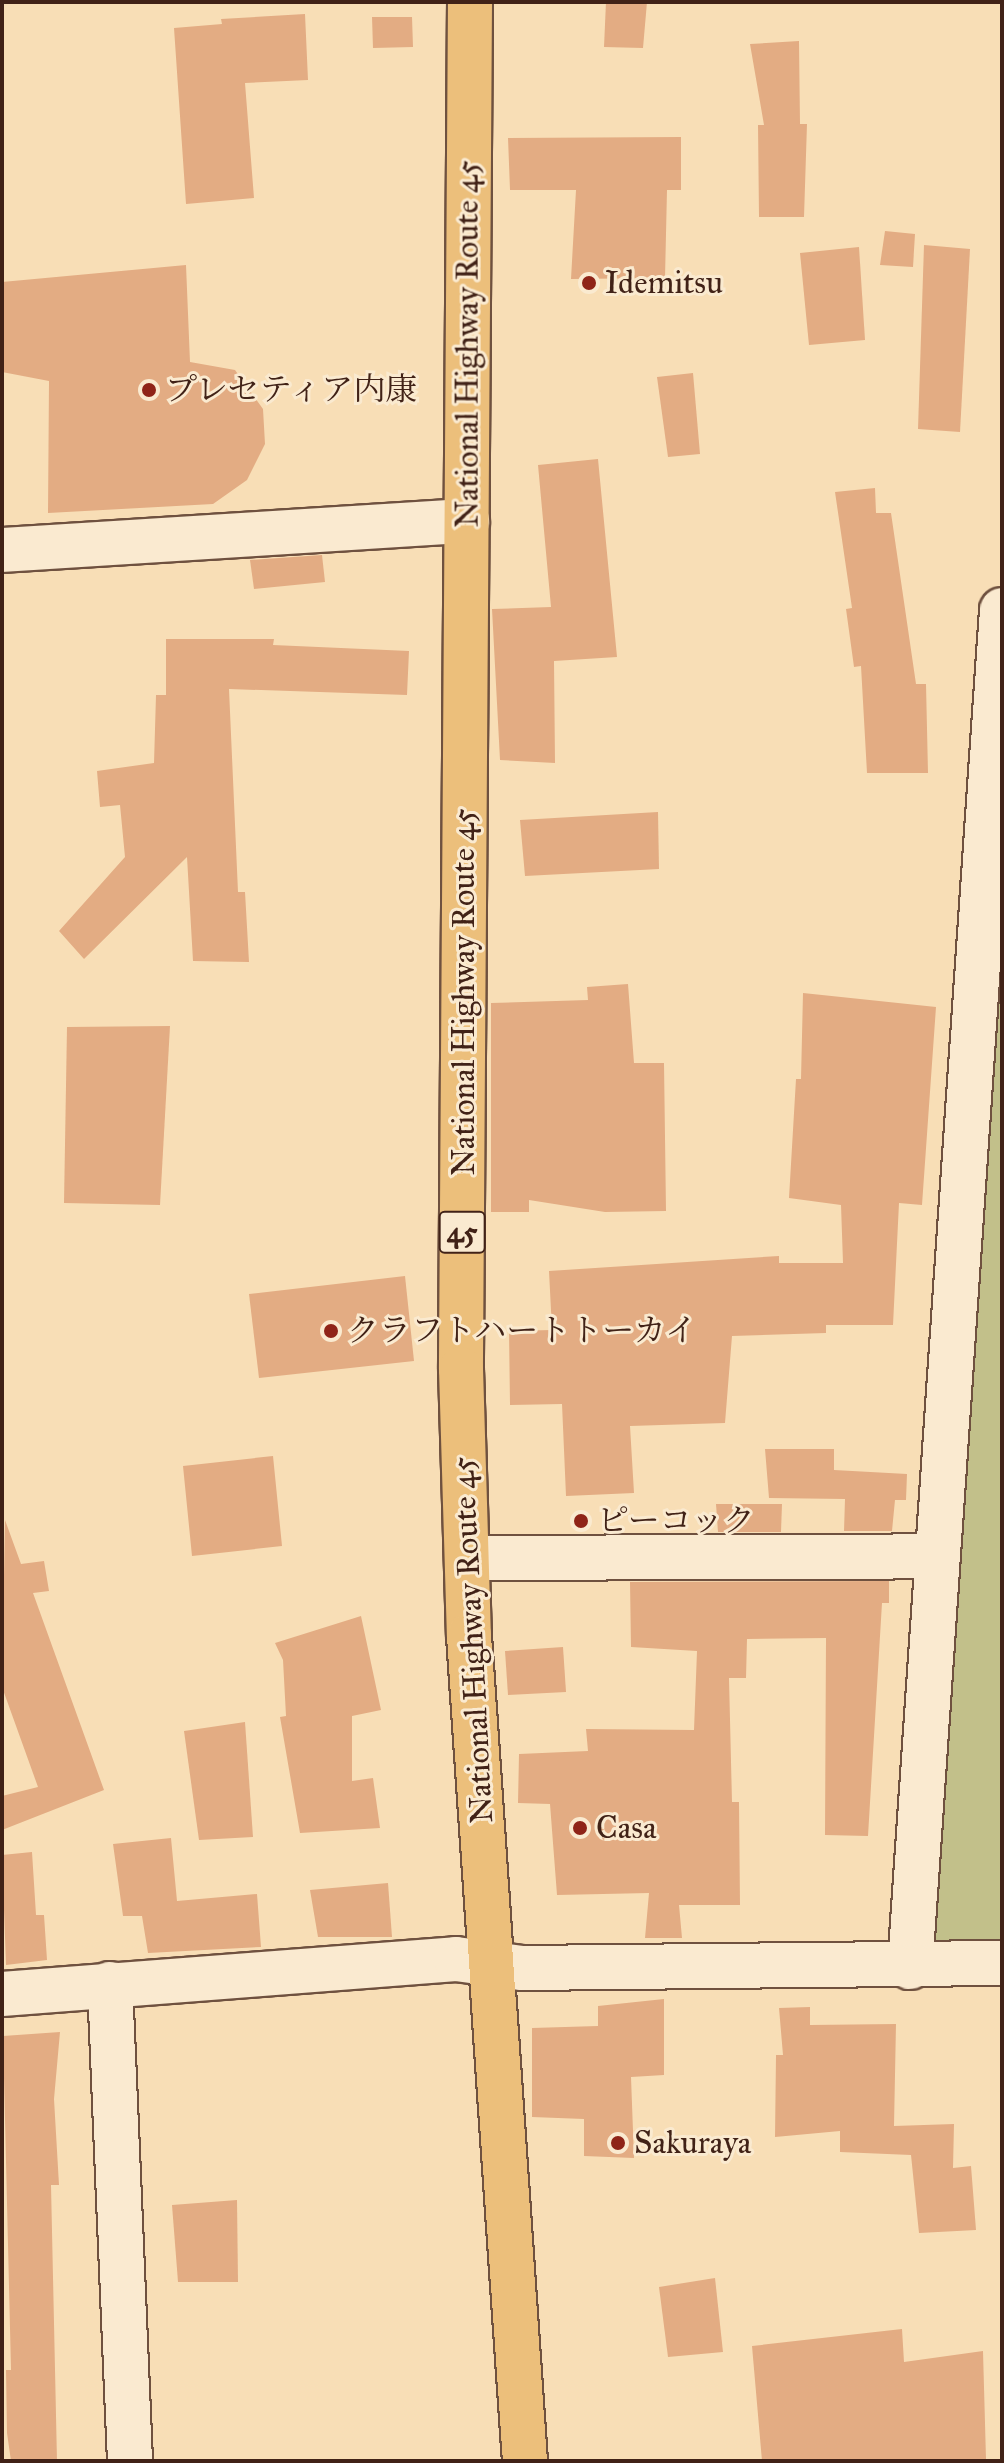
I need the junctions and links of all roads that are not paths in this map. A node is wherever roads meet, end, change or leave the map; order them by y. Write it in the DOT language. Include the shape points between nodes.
graph roads {
  1 [pos="470,2"];
  2 [pos="467,521"];
  3 [pos="2,550"];
  4 [pos="1002,610"];
  5 [pos="937,1556"];
  6 [pos="467,1558"];
  7 [pos="1002,1963"];
  8 [pos="490,1964"];
  9 [pos="910,1967"];
  10 [pos="110,1984"];
  11 [pos="2,1994"];
  12 [pos="130,2461"];
  13 [pos="525,2461"];
  1 -- 2 [label="highway, National Highway Route 45 / 45"];
  2 -- 3 [label="street"];
  2 -- 6 [label="highway, National Highway Route 45 / 45" via="461,1369"];
  4 -- 5 [label="street"];
  5 -- 6 [label="street"];
  5 -- 9 [label="street"];
  6 -- 8 [label="highway, National Highway Route 45 / 45"];
  7 -- 9 [label="street"];
  8 -- 9 [label="street"];
  8 -- 10 [label="street" via="456,1959"];
  8 -- 13 [label="highway, National Highway Route 45 / 45"];
  10 -- 11 [label="street"];
  10 -- 12 [label="street"];
}
